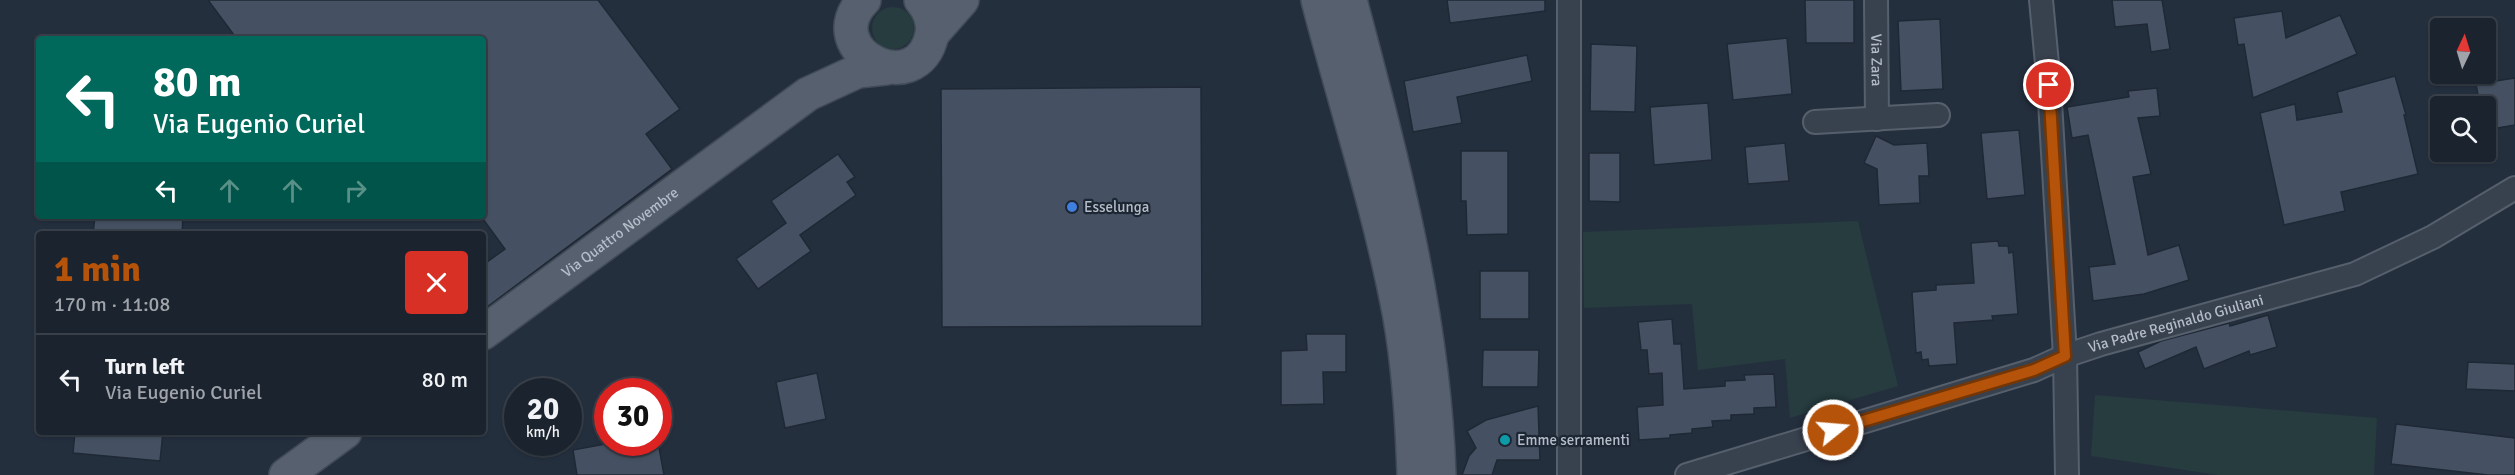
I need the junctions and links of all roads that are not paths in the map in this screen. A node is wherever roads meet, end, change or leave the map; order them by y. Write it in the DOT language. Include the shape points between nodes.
graph roads {
  1 [pos="864,0"];
  2 [pos="921,0"];
  3 [pos="962,0"];
  4 [pos="1318,0"];
  5 [pos="1350,0"];
  6 [pos="1569,0"];
  7 [pos="1876,0"];
  8 [pos="2041,0"];
  9 [pos="852,31"];
  10 [pos="932,34"];
  11 [pos="886,68"];
  12 [pos="808,94"];
  13 [pos="1938,115"];
  14 [pos="1877,119"];
  15 [pos="1815,122"];
  16 [pos="2515,188"];
  17 [pos="486,331"];
  18 [pos="2065,356"];
  19 [pos="341,435"];
  20 [pos="286,475"];
  21 [pos="1414,475"];
  22 [pos="1439,475"];
  23 [pos="1569,475"];
  24 [pos="1687,475"];
  25 [pos="2067,475"];
  1 -- 9 [label="main road" via="853,17"];
  2 -- 10 [label="main road" via="931,18"];
  3 -- 10 [label="main road"];
  4 -- 21 [label="main road" via="1399,315 1411,402"];
  5 -- 22 [label="main road" via="1414,265"];
  6 -- 23 [label="street"];
  7 -- 14 [label="street, Via Zara"];
  8 -- 18 [label="street"];
  9 -- 11 [label="main road" via="862,55"];
  9 -- 12 [label="main road"];
  10 -- 11 [label="main road" via="923,54 912,63"];
  11 -- 12 [label="main road" via="858,71"];
  12 -- 17 [label="main road, Via Quattro Novembre"];
  13 -- 14 [label="street"];
  14 -- 15 [label="street"];
  16 -- 18 [label="street, Via Padre Reginaldo Giuliani" via="2433,237 2355,274"];
  18 -- 24 [label="street, Via Padre Reginaldo Giuliani" via="2034,370"];
  18 -- 25 [label="street"];
  19 -- 20 [label="main road"];
}
